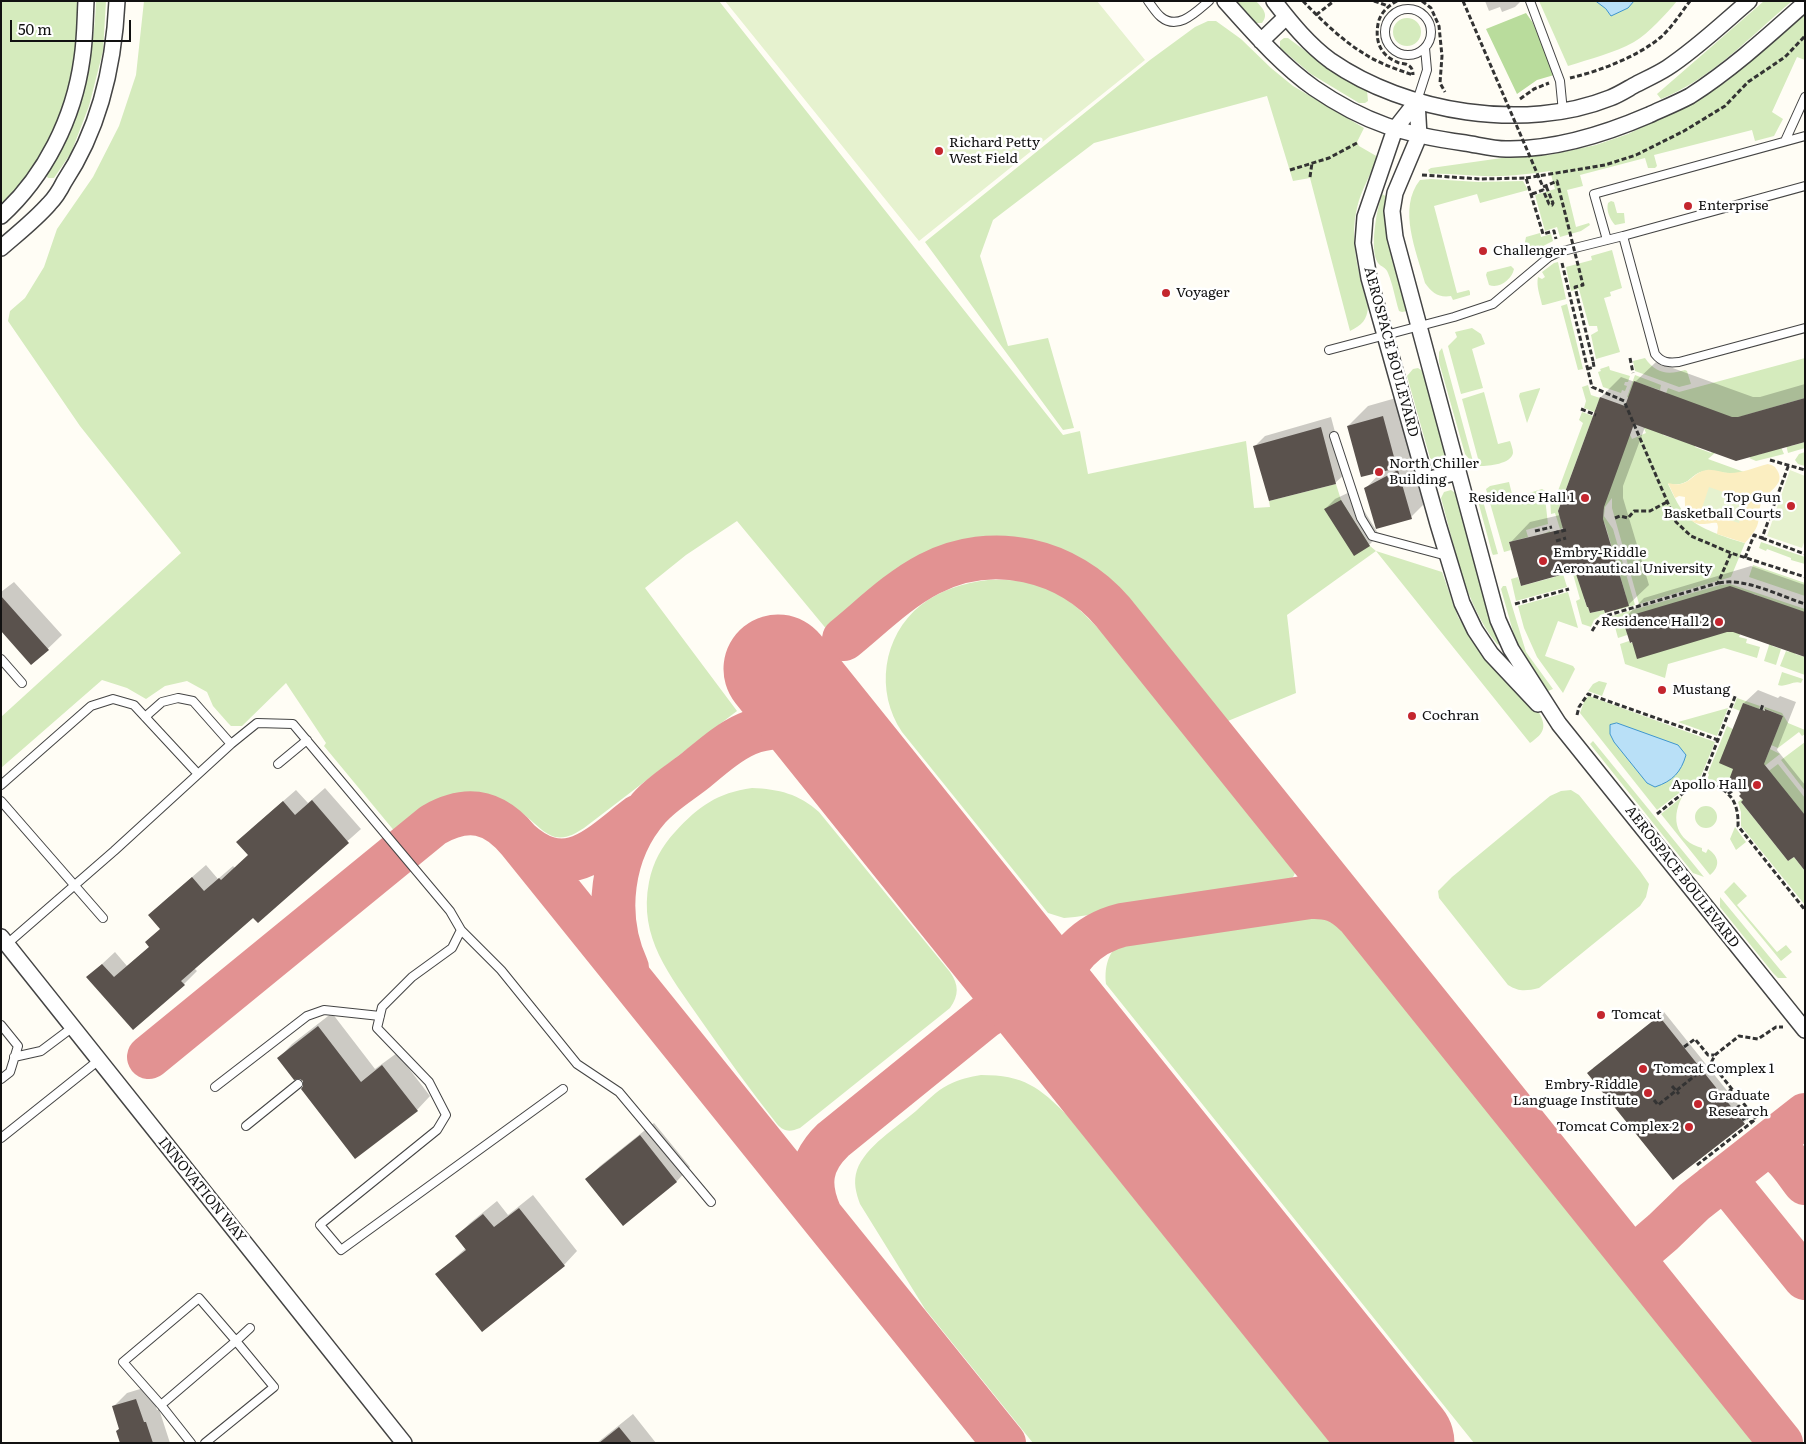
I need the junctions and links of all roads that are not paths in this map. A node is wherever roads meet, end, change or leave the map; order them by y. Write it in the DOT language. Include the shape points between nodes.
graph roads {
  1 [pos="86,1"];
  2 [pos="117,1"];
  3 [pos="1148,1"];
  4 [pos="1209,1"];
  5 [pos="1225,1"];
  6 [pos="1274,1"];
  7 [pos="1530,1"];
  8 [pos="1749,1"];
  9 [pos="1805,3"];
  10 [pos="1286,17"];
  11 [pos="1261,41"];
  12 [pos="1425,48"];
  13 [pos="1805,97"];
  14 [pos="1417,101"];
  15 [pos="1563,112"];
  16 [pos="1395,129"];
  17 [pos="1419,136"];
  18 [pos="1805,136"];
  19 [pos="1785,141"];
  20 [pos="1805,186"];
  21 [pos="1,216"];
  22 [pos="1623,236"];
  23 [pos="1607,240"];
  24 [pos="1,248"];
  25 [pos="1419,327"];
  26 [pos="1805,328"];
  27 [pos="1385,336"];
  28 [pos="1329,350"];
  29 [pos="1334,436"];
  30 [pos="1458,472"];
  31 [pos="1426,480"];
  32 [pos="1447,556"];
  33 [pos="1,659"];
  34 [pos="22,683"];
  35 [pos="145,717"];
  36 [pos="1559,724"];
  37 [pos="307,740"];
  38 [pos="231,744"];
  39 [pos="278,764"];
  40 [pos="198,774"];
  41 [pos="1,785"];
  42 [pos="1,801"];
  43 [pos="75,885"];
  44 [pos="103,918"];
  45 [pos="461,930"];
  46 [pos="4,941"];
  47 [pos="380,1016"];
  48 [pos="1,1025"];
  49 [pos="73,1027"];
  50 [pos="1805,1030"];
  51 [pos="14,1057"];
  52 [pos="99,1060"];
  53 [pos="1,1079"];
  54 [pos="298,1084"];
  55 [pos="215,1087"];
  56 [pos="564,1089"];
  57 [pos="246,1126"];
  58 [pos="1,1138"];
  59 [pos="711,1202"];
  60 [pos="250,1328"];
  61 [pos="236,1341"];
  62 [pos="161,1406"];
  63 [pos="191,1443"];
  64 [pos="205,1443"];
  65 [pos="404,1443"];
  1 -- 21 [label="street" via="82,59 63,127 45,164 15,204"];
  2 -- 24 [label="street" via="108,77 96,122 75,166 51,203"];
  3 -- 4 [label="lane" via="1161,17 1174,22 1191,17"];
  5 -- 11 [label="street"];
  6 -- 10 [label="street"];
  7 -- 15 [label="lane" via="1560,81"];
  8 -- 15 [label="street" via="1666,68 1610,98"];
  9 -- 17 [label="street" via="1737,63 1688,97 1629,124 1549,146 1506,149"];
  10 -- 11 [label="street"];
  10 -- 14 [label="street" via="1331,60 1358,77"];
  11 -- 16 [label="street" via="1313,88 1356,114"];
  12 -- 12 [label="lane" via="1431,26 1427,19 1415,10 1399,11 1393,16 1386,28 1392,48 1405,55"];
  12 -- 14 [label="lane, AEROSPACE BOULEVARD" via="1427,70"];
  13 -- 19 [label="lane"];
  14 -- 15 [label="street" via="1493,114"];
  14 -- 16 [label="street, AEROSPACE BOULEVARD"];
  14 -- 17 [label="street, AEROSPACE BOULEVARD"];
  16 -- 17 [label="street"];
  16 -- 27 [label="street, AEROSPACE BOULEVARD" via="1365,217 1363,243"];
  17 -- 25 [label="street, AEROSPACE BOULEVARD" via="1395,193 1392,211 1395,238"];
  18 -- 19 [label="lane"];
  19 -- 23 [label="lane" via="1594,194"];
  20 -- 22 [label="lane"];
  22 -- 23 [label="lane"];
  22 -- 26 [label="lane" via="1659,359 1668,363 1679,362"];
  23 -- 25 [label="lane" via="1549,257 1493,304"];
  25 -- 27 [label="lane"];
  25 -- 30 [label="street, AEROSPACE BOULEVARD"];
  27 -- 28 [label="lane"];
  27 -- 31 [label="street, AEROSPACE BOULEVARD"];
  29 -- 32 [label="lane" via="1361,518 1372,536"];
  30 -- 31 [label="street"];
  30 -- 36 [label="street, AEROSPACE BOULEVARD" via="1498,620 1510,649"];
  31 -- 32 [label="street, AEROSPACE BOULEVARD"];
  32 -- 36 [label="street, AEROSPACE BOULEVARD" via="1462,603 1475,630 1491,654"];
  33 -- 34 [label="lane"];
  35 -- 38 [label="lane" via="162,702 178,698 194,701"];
  35 -- 40 [label="lane"];
  35 -- 41 [label="lane" via="134,705 113,699 91,706"];
  36 -- 50 [label="street, AEROSPACE BOULEVARD"];
  37 -- 38 [label="lane" via="293,724 257,723"];
  37 -- 39 [label="lane"];
  37 -- 45 [label="lane" via="450,912"];
  38 -- 40 [label="lane"];
  40 -- 43 [label="lane"];
  42 -- 43 [label="lane"];
  43 -- 44 [label="lane"];
  43 -- 46 [label="lane"];
  45 -- 47 [label="lane" via="452,948 412,977 382,1007"];
  45 -- 59 [label="lane" via="500,970 577,1064 619,1092"];
  46 -- 49 [label="street, INNOVATION WAY"];
  47 -- 55 [label="lane" via="324,1010 307,1016"];
  47 -- 56 [label="lane" via="377,1028 429,1082 446,1115 437,1130 321,1224 341,1250"];
  48 -- 51 [label="lane" via="18,1046"];
  49 -- 51 [label="lane" via="41,1051"];
  49 -- 52 [label="street, INNOVATION WAY"];
  51 -- 53 [label="lane" via="10,1072"];
  52 -- 58 [label="lane"];
  52 -- 65 [label="street, INNOVATION WAY"];
  54 -- 57 [label="lane"];
  60 -- 61 [label="lane"];
  61 -- 62 [label="lane"];
  61 -- 62 [label="lane" via="199,1298 124,1362"];
  61 -- 64 [label="lane" via="274,1387"];
  62 -- 63 [label="lane"];
}
